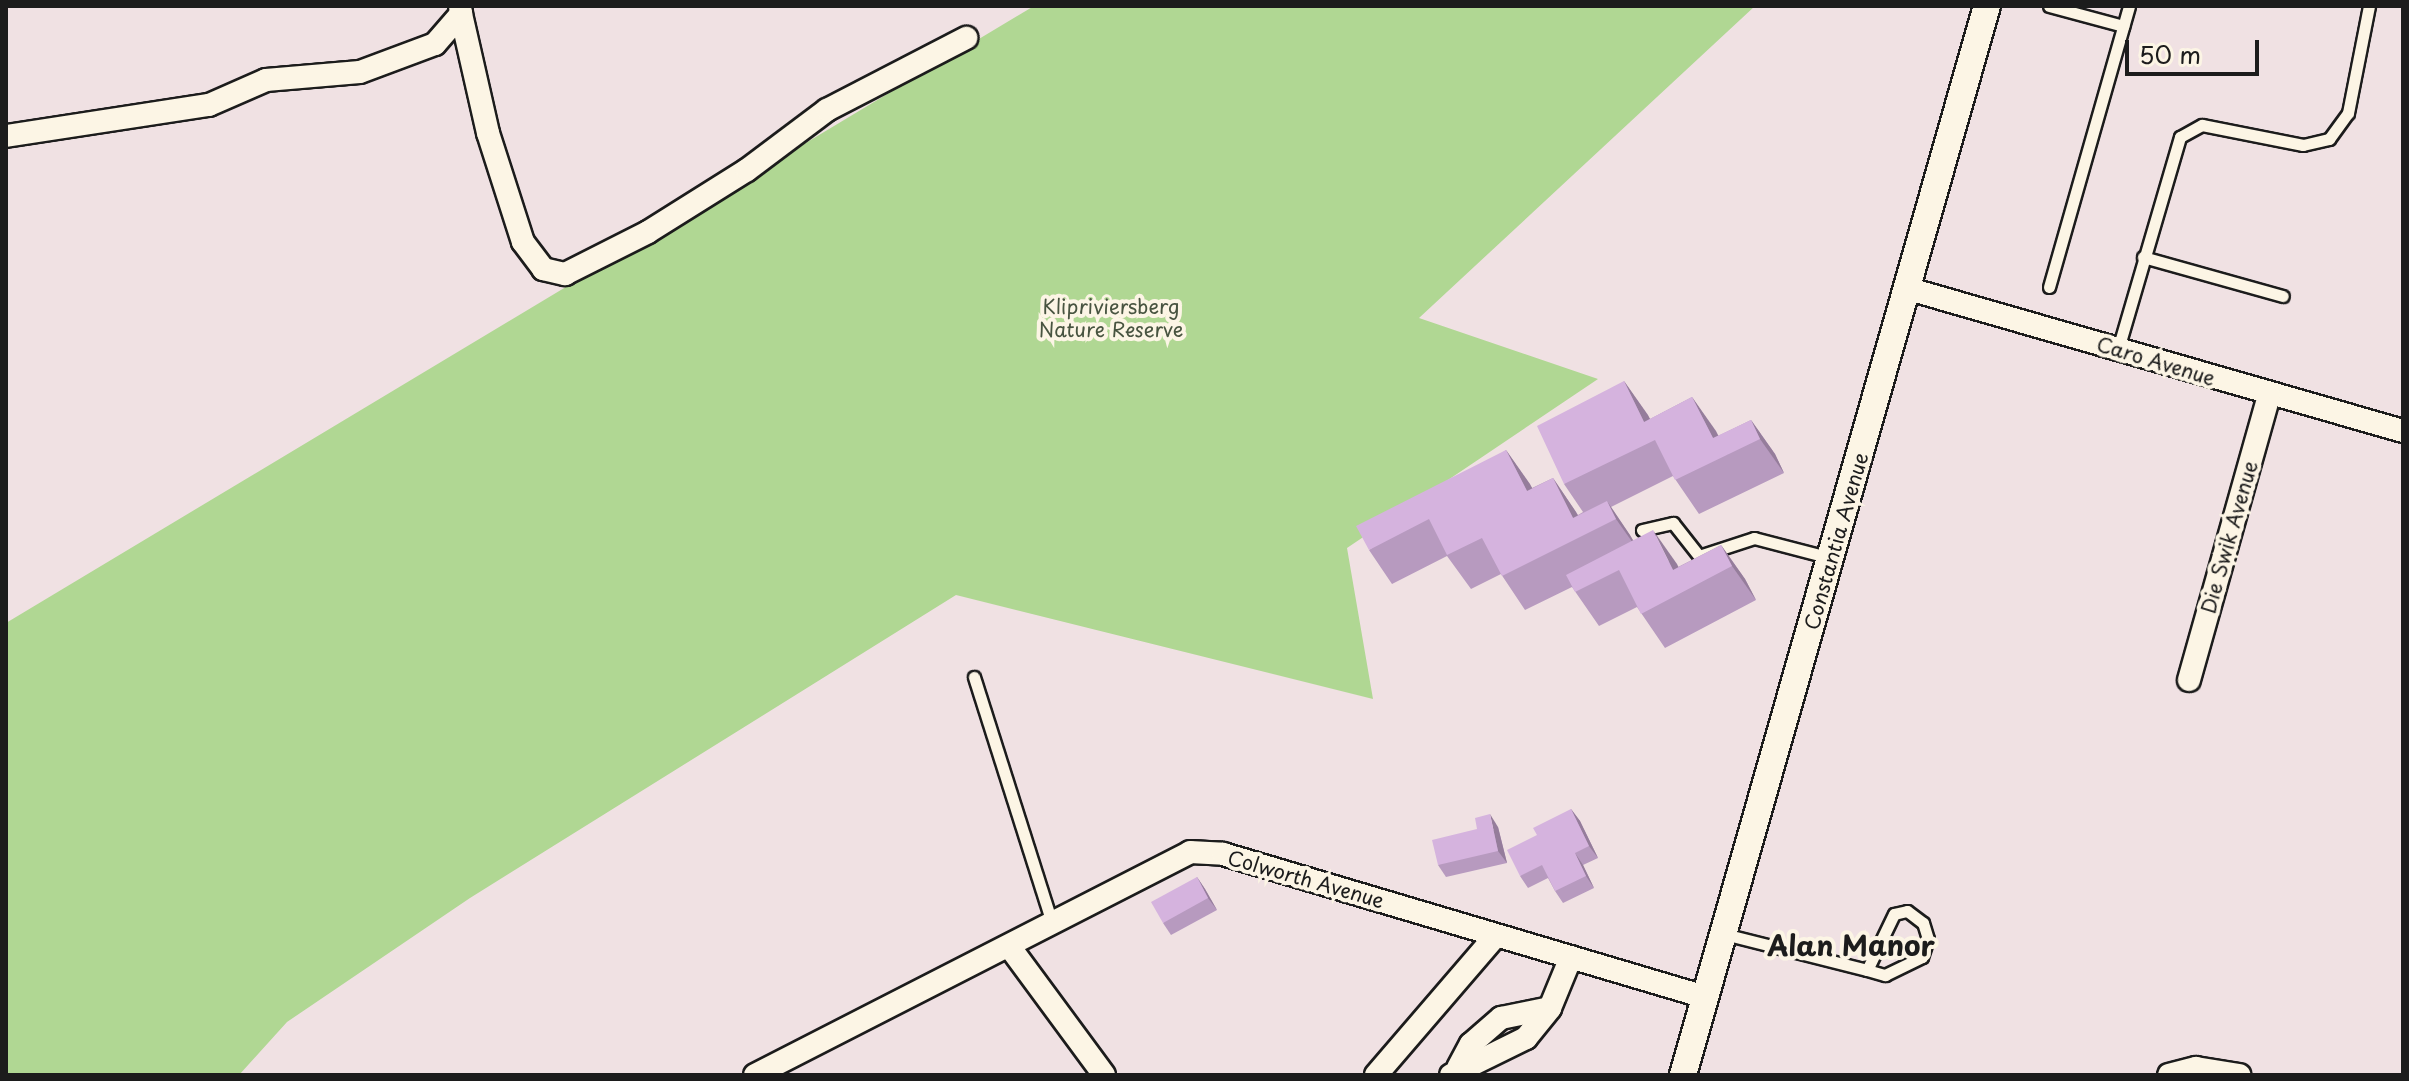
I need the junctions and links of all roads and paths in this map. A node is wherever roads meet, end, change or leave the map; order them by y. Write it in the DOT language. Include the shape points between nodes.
graph roads {
  1 [pos="1987,6"];
  2 [pos="2049,6"];
  3 [pos="2129,6"];
  4 [pos="2369,6"];
  5 [pos="461,10"];
  6 [pos="2123,26"];
  7 [pos="966,38"];
  8 [pos="6,136"];
  9 [pos="2143,257"];
  10 [pos="2049,287"];
  11 [pos="1909,289"];
  12 [pos="2283,296"];
  13 [pos="2118,349"];
  14 [pos="2269,395"];
  15 [pos="2403,431"];
  16 [pos="1642,530"];
  17 [pos="1831,559"];
  18 [pos="974,677"];
  19 [pos="2189,680"];
  20 [pos="1052,923"];
  21 [pos="1723,933"];
  22 [pos="1494,938"];
  23 [pos="1009,946"];
  24 [pos="1571,957"];
  25 [pos="1867,970"];
  26 [pos="1705,997"];
  27 [pos="1454,1071"];
  28 [pos="755,1075"];
  29 [pos="1104,1075"];
  30 [pos="1376,1075"];
  31 [pos="1683,1075"];
  32 [pos="2169,1075"];
  33 [pos="2239,1075"];
  1 -- 11 [label="street, Constantia Avenue"];
  2 -- 6 [label="lane"];
  3 -- 6 [label="lane"];
  4 -- 9 [label="lane" via="2351,102 2335,134 2303,145 2221,127 2188,129 2175,147"];
  5 -- 7 [label="street" via="488,133 523,242 543,269 565,274 638,238 747,170 827,110"];
  5 -- 8 [label="street" via="435,44 360,72 266,80 209,105"];
  6 -- 10 [label="lane"];
  9 -- 12 [label="lane"];
  9 -- 13 [label="lane"];
  11 -- 13 [label="street, Caro Avenue"];
  11 -- 17 [label="street, Constantia Avenue"];
  13 -- 14 [label="street, Caro Avenue"];
  14 -- 15 [label="street, Caro Avenue"];
  14 -- 19 [label="street, Die Swik Avenue"];
  16 -- 17 [label="lane" via="1673,523 1699,556 1754,538"];
  17 -- 21 [label="street, Constantia Avenue"];
  18 -- 20 [label="lane"];
  20 -- 22 [label="street, Colworth Avenue" via="1177,856 1202,852 1342,888"];
  20 -- 23 [label="street, Colworth Avenue"];
  21 -- 25 [label="lane"];
  21 -- 26 [label="street, Constantia Avenue"];
  22 -- 24 [label="street, Colworth Avenue"];
  22 -- 30 [label="street"];
  23 -- 28 [label="street, Colworth Avenue"];
  23 -- 29 [label="street"];
  24 -- 26 [label="street, Colworth Avenue"];
  24 -- 27 [label="street" via="1550,1008 1501,1018 1471,1044"];
  25 -- 25 [label="lane" via="1894,974 1922,957 1928,939 1923,923 1907,911 1894,914"];
  26 -- 31 [label="street, Constantia Avenue"];
  32 -- 33 [label="street" via="2196,1068"];
}
